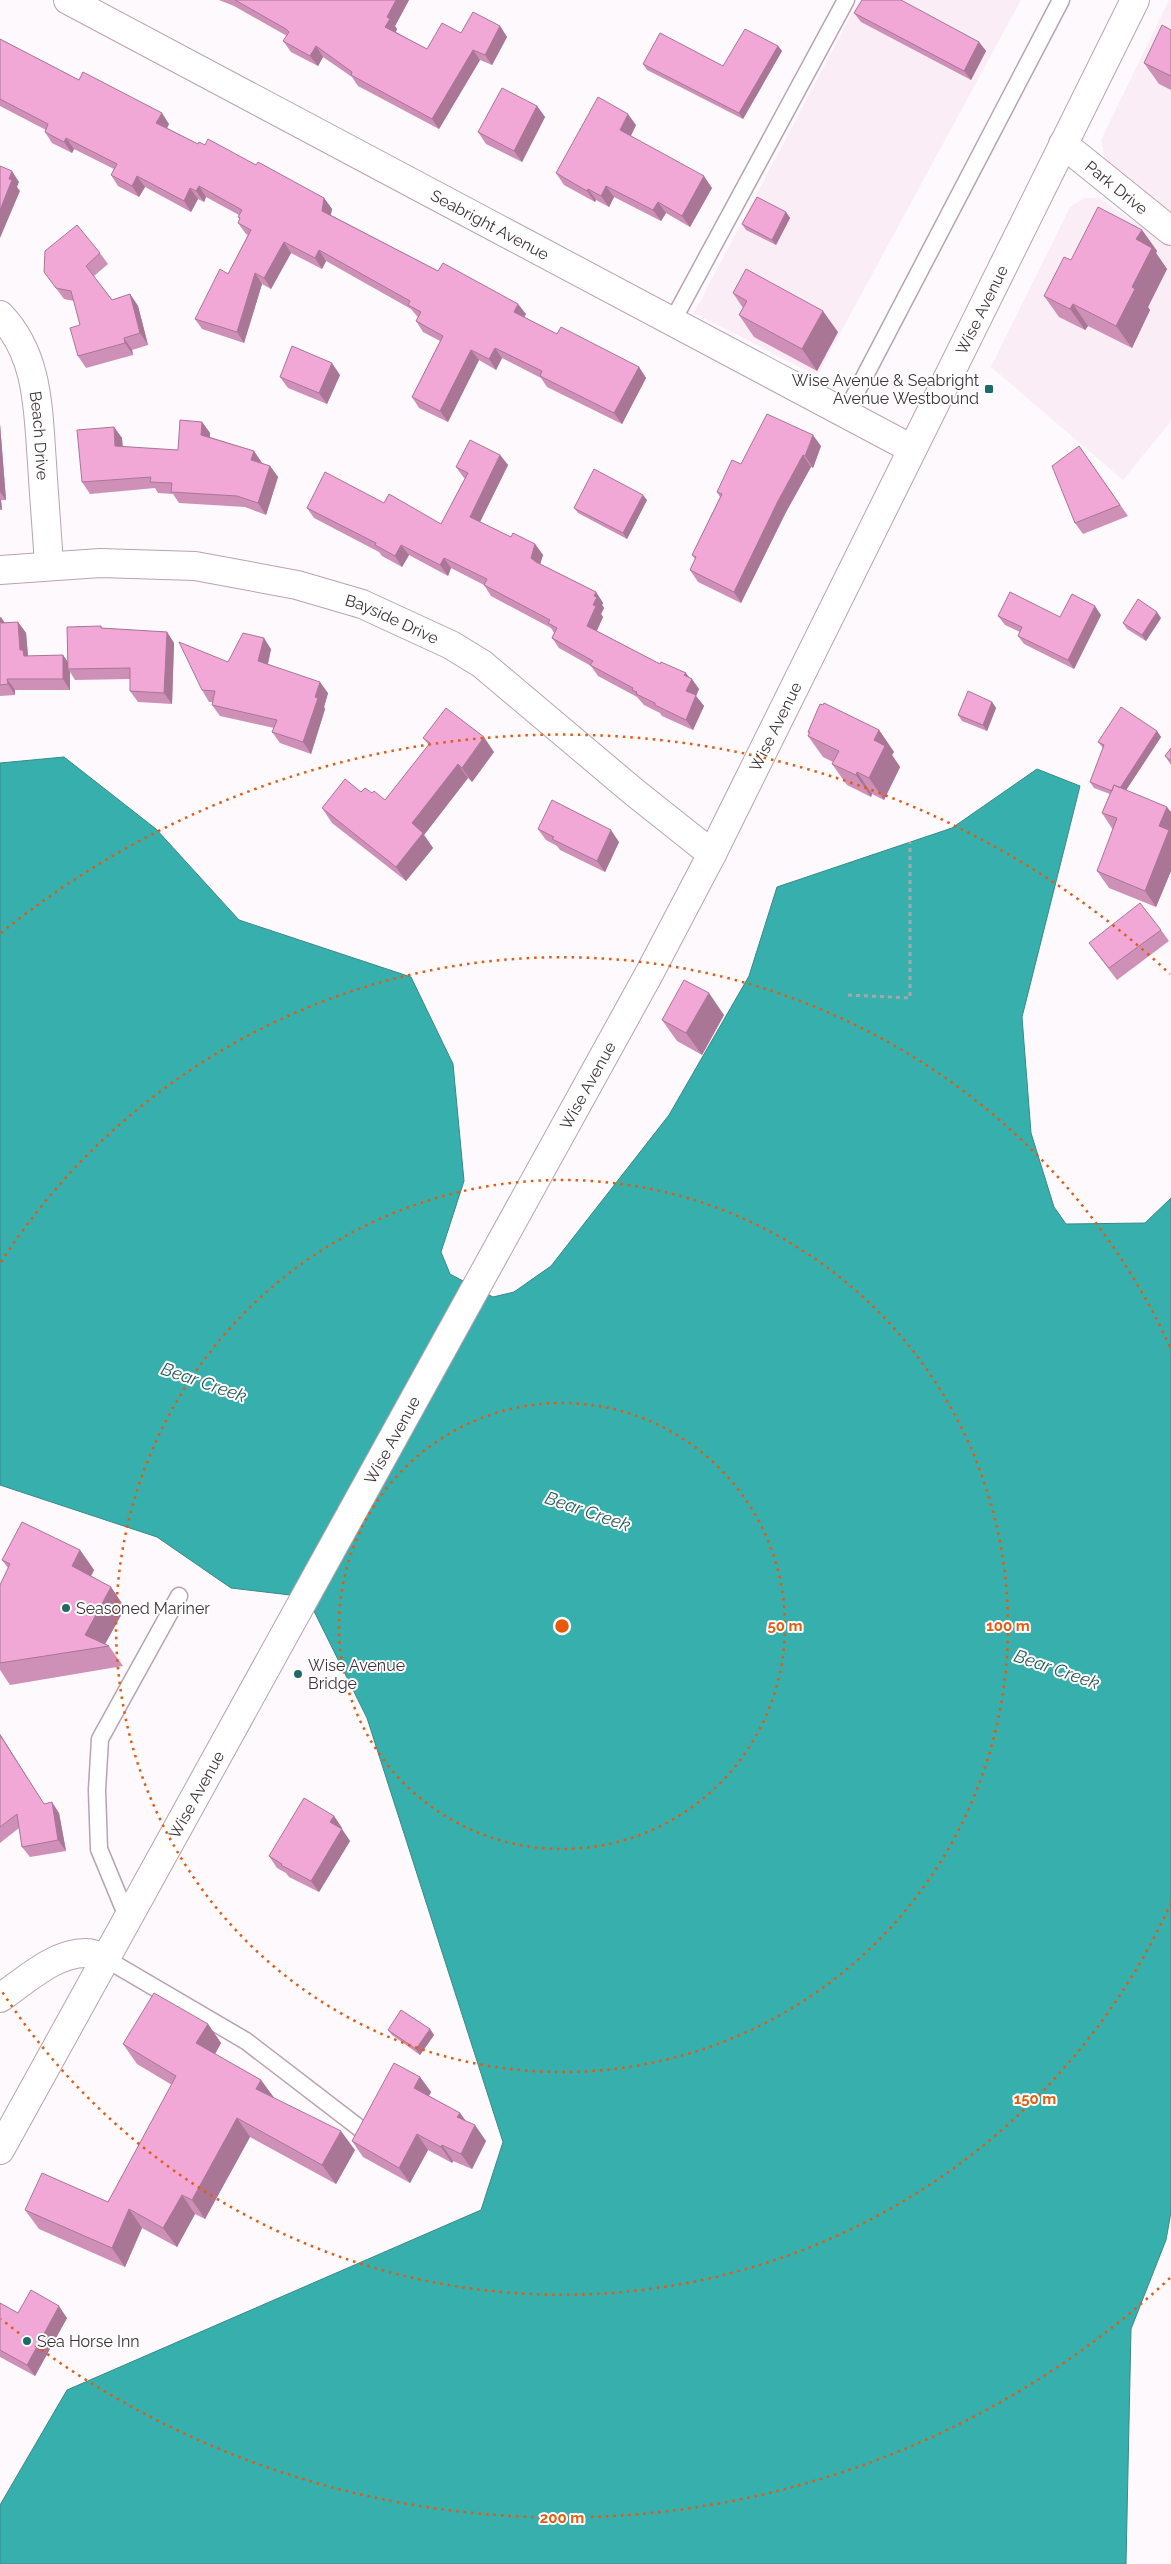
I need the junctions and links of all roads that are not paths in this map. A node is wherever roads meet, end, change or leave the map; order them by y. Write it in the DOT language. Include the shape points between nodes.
graph roads {
  1 [pos="68,0"];
  2 [pos="846,0"];
  3 [pos="1061,0"];
  4 [pos="1135,0"];
  5 [pos="1063,144"];
  6 [pos="1171,231"];
  7 [pos="0,315"];
  8 [pos="672,322"];
  9 [pos="845,414"];
  10 [pos="912,449"];
  11 [pos="49,566"];
  12 [pos="0,570"];
  13 [pos="712,854"];
  14 [pos="179,1596"];
  15 [pos="128,1918"];
  16 [pos="106,1959"];
  17 [pos="0,1998"];
  18 [pos="362,2130"];
  19 [pos="0,2150"];
  1 -- 8 [label="main road, Seabright Avenue"];
  2 -- 8 [label="lane"];
  3 -- 9 [label="lane"];
  4 -- 5 [label="main road, Wise Avenue"];
  5 -- 6 [label="main road, Park Drive"];
  5 -- 10 [label="main road, Wise Avenue"];
  7 -- 11 [label="main road, Beach Drive" via="11,326 22,346 35,387"];
  8 -- 9 [label="main road, Seabright Avenue"];
  9 -- 10 [label="main road, Seabright Avenue"];
  10 -- 13 [label="main road, Wise Avenue"];
  11 -- 12 [label="main road, Bayside Drive"];
  11 -- 13 [label="main road, Bayside Drive" via="142,563 227,570 334,595 390,616 451,645 482,664"];
  13 -- 15 [label="main road, Wise Avenue" via="542,1171"];
  14 -- 15 [label="lane" via="100,1739 96,1790 99,1849"];
  15 -- 16 [label="main road, Wise Avenue"];
  16 -- 17 [label="main road" via="90,1953 68,1956"];
  16 -- 18 [label="lane" via="246,2040"];
  16 -- 19 [label="main road, Wise Avenue"];
}
